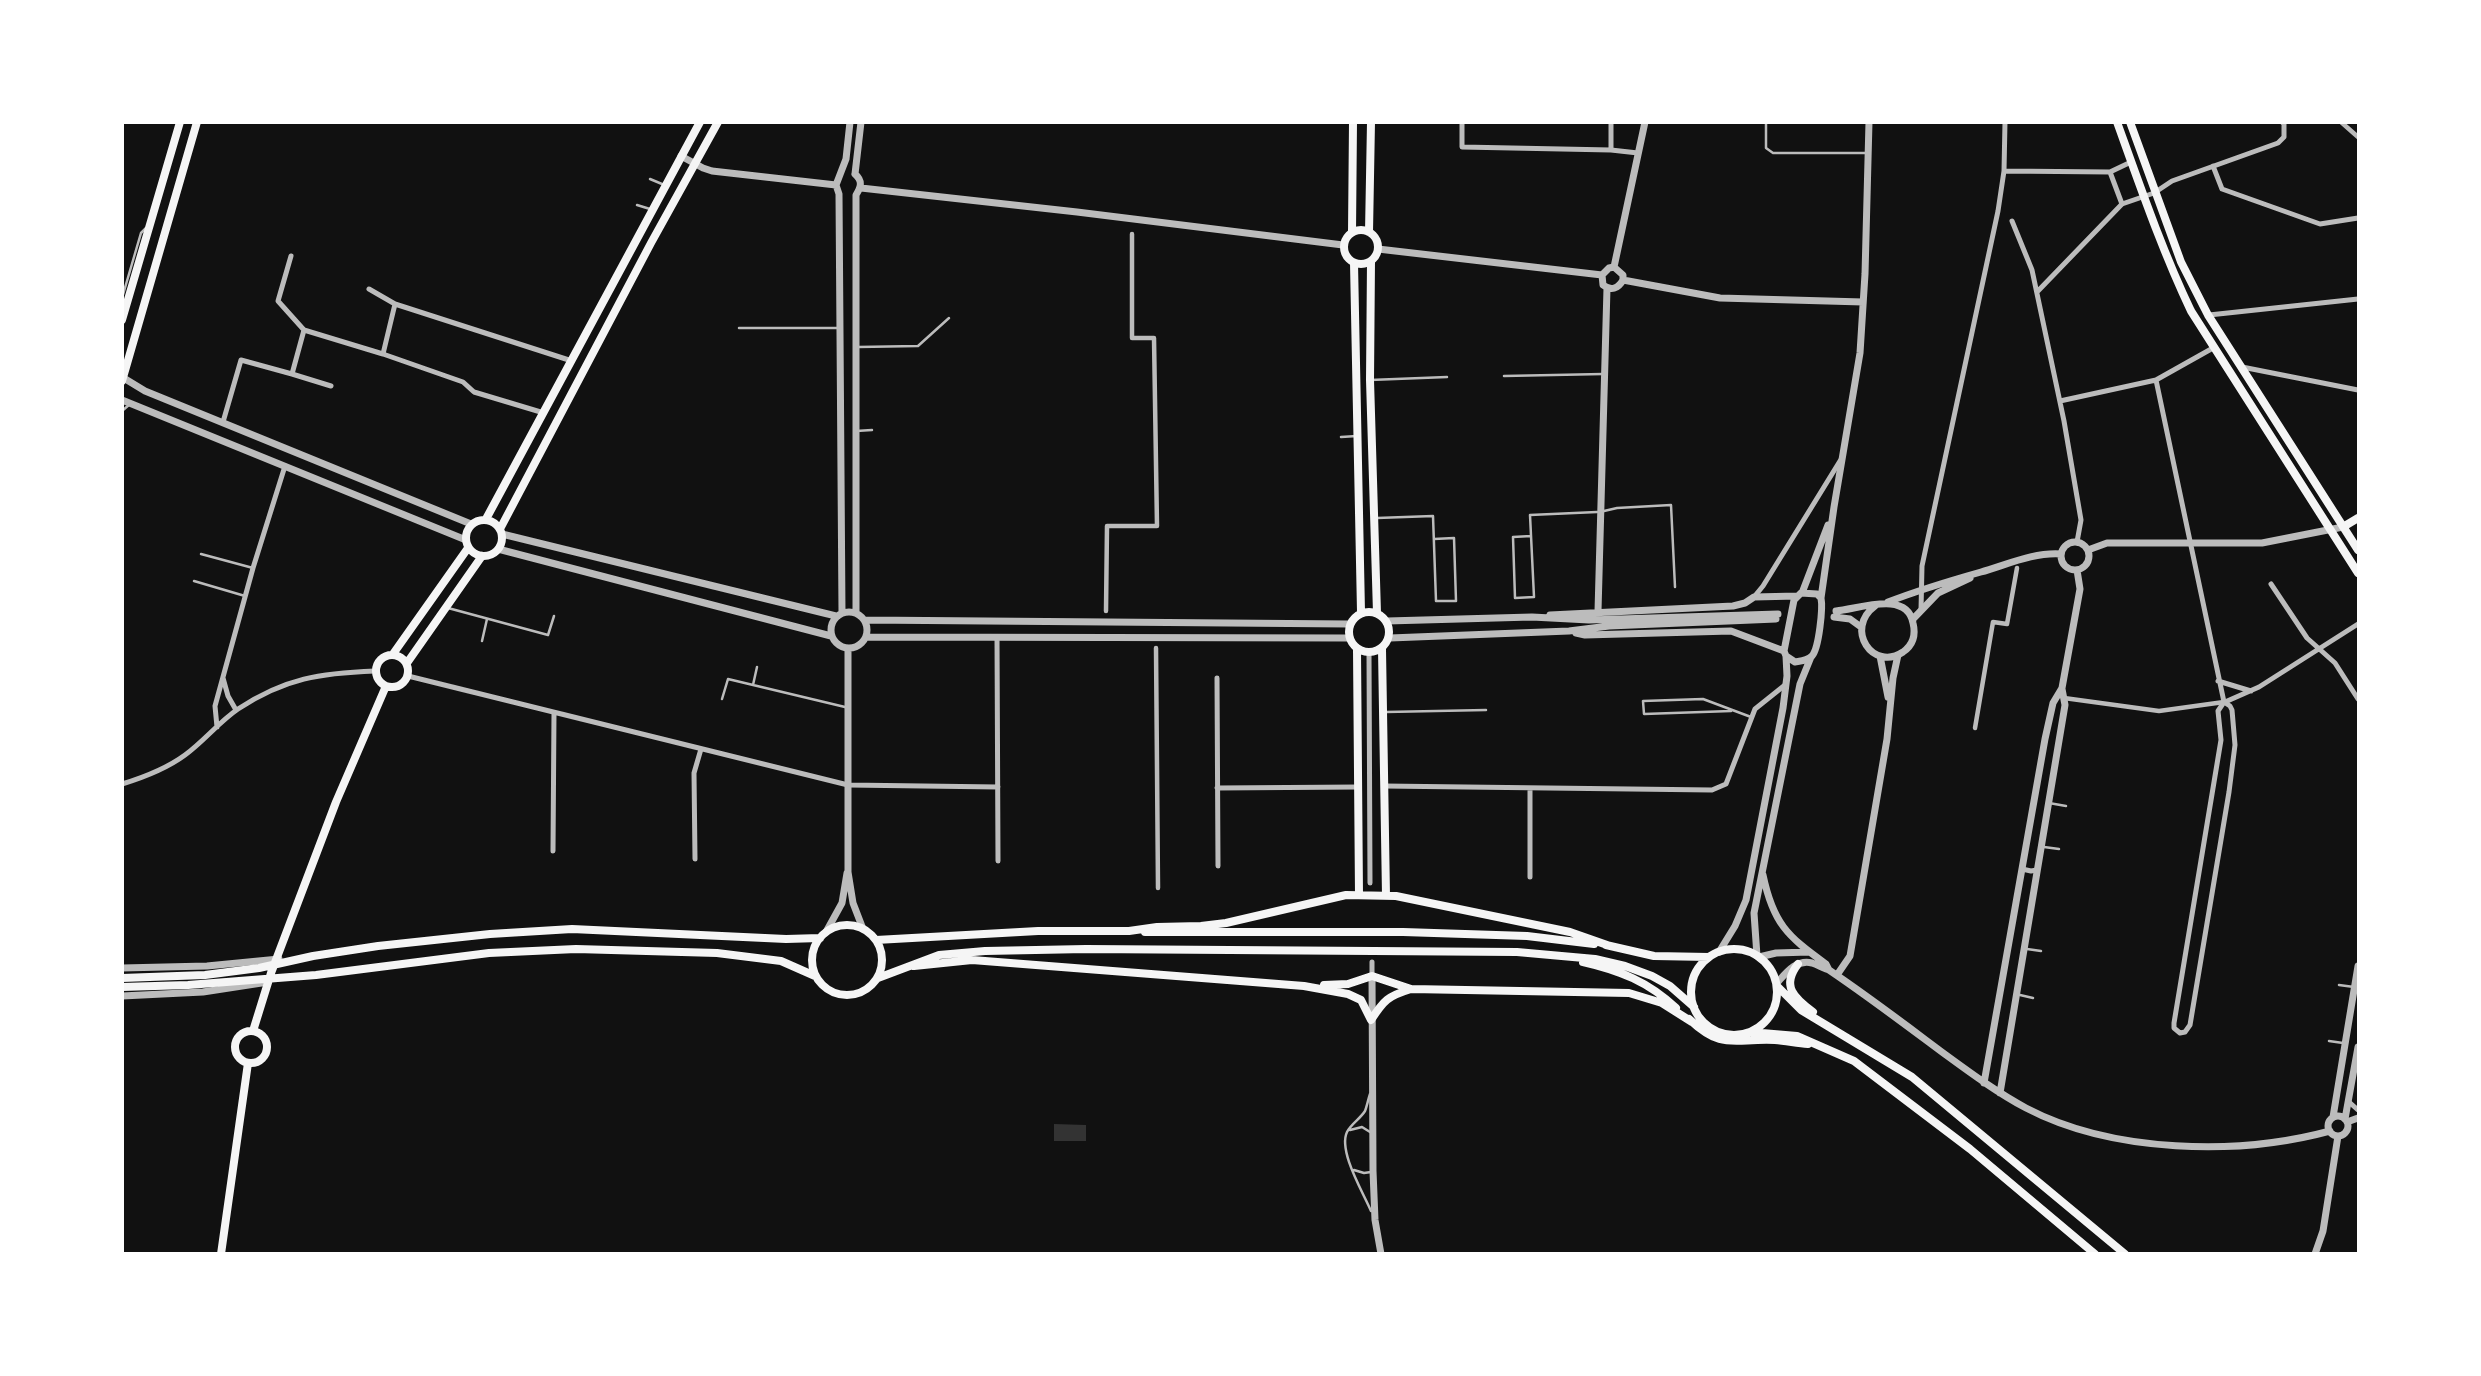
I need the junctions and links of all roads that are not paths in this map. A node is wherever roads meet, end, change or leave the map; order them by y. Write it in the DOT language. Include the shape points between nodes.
graph roads {
  1 [pos="180,122"];
  2 [pos="197,122"];
  3 [pos="700,122"];
  4 [pos="718,122"];
  5 [pos="850,122"];
  6 [pos="861,122"];
  7 [pos="1353,122"];
  8 [pos="1371,122"];
  9 [pos="1462,122"];
  10 [pos="1611,122"];
  11 [pos="1645,122"];
  12 [pos="1766,122"];
  13 [pos="1869,122"];
  14 [pos="2005,122"];
  15 [pos="2117,122"];
  16 [pos="2130,122"];
  17 [pos="2282,122"];
  18 [pos="2341,122"];
  19 [pos="2358,137"];
  20 [pos="1611,150"];
  21 [pos="1638,153"];
  22 [pos="1868,153"];
  23 [pos="681,156"];
  24 [pos="2131,162"];
  25 [pos="694,164"];
  26 [pos="2213,166"];
  27 [pos="2004,171"];
  28 [pos="2110,172"];
  29 [pos="855,174"];
  30 [pos="841,175"];
  31 [pos="650,179"];
  32 [pos="666,185"];
  33 [pos="836,185"];
  34 [pos="858,192"];
  35 [pos="2154,193"];
  36 [pos="839,194"];
  37 [pos="2144,197"];
  38 [pos="2122,204"];
  39 [pos="637,205"];
  40 [pos="652,210"];
  41 [pos="2358,218"];
  42 [pos="2012,221"];
  43 [pos="150,223"];
  44 [pos="1352,232"];
  45 [pos="1369,232"];
  46 [pos="1132,234"];
  47 [pos="1343,245"];
  48 [pos="1378,250"];
  49 [pos="291,256"];
  50 [pos="1371,261"];
  51 [pos="1354,263"];
  52 [pos="1614,267"];
  53 [pos="1602,275"];
  54 [pos="1623,280"];
  55 [pos="1607,288"];
  56 [pos="369,289"];
  57 [pos="2037,292"];
  58 [pos="122,298"];
  59 [pos="2358,299"];
  60 [pos="1863,302"];
  61 [pos="395,304"];
  62 [pos="2208,315"];
  63 [pos="949,318"];
  64 [pos="122,320"];
  65 [pos="739,328"];
  66 [pos="840,328"];
  67 [pos="304,330"];
  68 [pos="856,347"];
  69 [pos="2213,348"];
  70 [pos="383,354"];
  71 [pos="572,361"];
  72 [pos="2239,367"];
  73 [pos="292,374"];
  74 [pos="1606,374"];
  75 [pos="1504,376"];
  76 [pos="1447,377"];
  77 [pos="123,378"];
  78 [pos="1370,380"];
  79 [pos="2156,380"];
  80 [pos="331,386"];
  81 [pos="2358,390"];
  82 [pos="122,400"];
  83 [pos="2060,401"];
  84 [pos="132,403"];
  85 [pos="122,411"];
  86 [pos="544,413"];
  87 [pos="223,422"];
  88 [pos="873,430"];
  89 [pos="856,431"];
  90 [pos="1357,436"];
  91 [pos="1341,437"];
  92 [pos="1844,455"];
  93 [pos="285,466"];
  94 [pos="1834,507"];
  95 [pos="1602,511"];
  96 [pos="1373,518"];
  97 [pos="2358,518"];
  98 [pos="486,519"];
  99 [pos="471,524"];
  100 [pos="2343,527"];
  101 [pos="2332,530"];
  102 [pos="501,531"];
  103 [pos="1531,536"];
  104 [pos="1434,538"];
  105 [pos="2077,542"];
  106 [pos="2189,542"];
  107 [pos="467,544"];
  108 [pos="498,549"];
  109 [pos="2088,550"];
  110 [pos="2358,550"];
  111 [pos="201,554"];
  112 [pos="2061,554"];
  113 [pos="482,556"];
  114 [pos="253,568"];
  115 [pos="2017,568"];
  116 [pos="2077,570"];
  117 [pos="1983,571"];
  118 [pos="2358,573"];
  119 [pos="194,581"];
  120 [pos="2271,584"];
  121 [pos="1675,587"];
  122 [pos="1922,589"];
  123 [pos="1799,595"];
  124 [pos="245,596"];
  125 [pos="1754,597"];
  126 [pos="1821,598"];
  127 [pos="1887,603"];
  128 [pos="1875,606"];
  129 [pos="445,607"];
  130 [pos="1920,610"];
  131 [pos="1106,611"];
  132 [pos="1598,611"];
  133 [pos="1361,612"];
  134 [pos="856,613"];
  135 [pos="1377,613"];
  136 [pos="839,614"];
  137 [pos="554,616"];
  138 [pos="1532,617"];
  139 [pos="487,619"];
  140 [pos="1913,619"];
  141 [pos="865,620"];
  142 [pos="1387,621"];
  143 [pos="1349,624"];
  144 [pos="2358,625"];
  145 [pos="1861,627"];
  146 [pos="1569,631"];
  147 [pos="831,636"];
  148 [pos="866,637"];
  149 [pos="997,637"];
  150 [pos="1349,638"];
  151 [pos="1390,638"];
  152 [pos="482,640"];
  153 [pos="848,648"];
  154 [pos="1156,648"];
  155 [pos="1382,649"];
  156 [pos="2319,649"];
  157 [pos="1357,650"];
  158 [pos="1369,653"];
  159 [pos="1785,653"];
  160 [pos="393,654"];
  161 [pos="1898,655"];
  162 [pos="1880,656"];
  163 [pos="1811,657"];
  164 [pos="407,663"];
  165 [pos="757,667"];
  166 [pos="376,671"];
  167 [pos="408,676"];
  168 [pos="223,678"];
  169 [pos="1217,678"];
  170 [pos="2218,681"];
  171 [pos="1786,684"];
  172 [pos="753,685"];
  173 [pos="386,686"];
  174 [pos="2062,688"];
  175 [pos="2250,691"];
  176 [pos="2064,698"];
  177 [pos="722,699"];
  178 [pos="2358,699"];
  179 [pos="1765,700"];
  180 [pos="1784,701"];
  181 [pos="2224,702"];
  182 [pos="848,708"];
  183 [pos="236,710"];
  184 [pos="1486,710"];
  185 [pos="1731,711"];
  186 [pos="1383,712"];
  187 [pos="554,713"];
  188 [pos="1891,713"];
  189 [pos="1751,717"];
  190 [pos="217,727"];
  191 [pos="1975,728"];
  192 [pos="701,749"];
  193 [pos="122,783"];
  194 [pos="848,785"];
  195 [pos="1384,786"];
  196 [pos="1357,787"];
  197 [pos="998,788"];
  198 [pos="1217,788"];
  199 [pos="1530,789"];
  200 [pos="2048,803"];
  201 [pos="2066,806"];
  202 [pos="2041,846"];
  203 [pos="2059,849"];
  204 [pos="553,851"];
  205 [pos="2025,855"];
  206 [pos="2039,858"];
  207 [pos="695,859"];
  208 [pos="998,861"];
  209 [pos="1218,866"];
  210 [pos="2022,869"];
  211 [pos="2037,870"];
  212 [pos="848,872"];
  213 [pos="1763,875"];
  214 [pos="1530,877"];
  215 [pos="1370,883"];
  216 [pos="1158,888"];
  217 [pos="2196,888"];
  218 [pos="2212,890"];
  219 [pos="1359,895"];
  220 [pos="1386,896"];
  221 [pos="2194,903"];
  222 [pos="2210,905"];
  223 [pos="863,929"];
  224 [pos="1139,931"];
  225 [pos="823,935"];
  226 [pos="876,940"];
  227 [pos="1610,946"];
  228 [pos="2024,948"];
  229 [pos="2041,951"];
  230 [pos="1719,952"];
  231 [pos="1809,952"];
  232 [pos="1556,956"];
  233 [pos="1758,956"];
  234 [pos="1709,957"];
  235 [pos="1371,961"];
  236 [pos="1798,964"];
  237 [pos="2358,966"];
  238 [pos="122,968"];
  239 [pos="901,968"];
  240 [pos="1829,970"];
  241 [pos="1837,975"];
  242 [pos="815,976"];
  243 [pos="1372,976"];
  244 [pos="122,978"];
  245 [pos="878,978"];
  246 [pos="205,979"];
  247 [pos="1777,985"];
  248 [pos="2339,985"];
  249 [pos="1304,986"];
  250 [pos="122,987"];
  251 [pos="2354,987"];
  252 [pos="1411,989"];
  253 [pos="2016,995"];
  254 [pos="122,996"];
  255 [pos="2033,998"];
  256 [pos="1694,1007"];
  257 [pos="1371,1020"];
  258 [pos="1692,1022"];
  259 [pos="253,1031"];
  260 [pos="1838,1031"];
  261 [pos="1750,1032"];
  262 [pos="2329,1041"];
  263 [pos="2345,1044"];
  264 [pos="1814,1045"];
  265 [pos="2358,1047"];
  266 [pos="248,1063"];
  267 [pos="1984,1083"];
  268 [pos="1373,1084"];
  269 [pos="2000,1093"];
  270 [pos="2349,1102"];
  271 [pos="2358,1110"];
  272 [pos="2333,1117"];
  273 [pos="2358,1118"];
  274 [pos="2346,1120"];
  275 [pos="2330,1131"];
  276 [pos="1347,1132"];
  277 [pos="1373,1136"];
  278 [pos="2338,1136"];
  279 [pos="1354,1170"];
  280 [pos="1373,1171"];
  281 [pos="1375,1220"];
  282 [pos="221,1254"];
  283 [pos="1381,1254"];
  284 [pos="2095,1254"];
  285 [pos="2125,1254"];
  286 [pos="2315,1254"];
  1 -- 43 [label="main road"];
  2 -- 77 [label="main road"];
  3 -- 23 [label="main road"];
  4 -- 25 [label="main road"];
  5 -- 30 [label="street"];
  6 -- 29 [label="street"];
  7 -- 44 [label="main road"];
  8 -- 45 [label="main road"];
  9 -- 20 [label="street" via="1462,147"];
  10 -- 20 [label="street"];
  11 -- 21 [label="street"];
  12 -- 22 [label="lane" via="1766,148 1773,153"];
  13 -- 22 [label="street"];
  14 -- 27 [label="street"];
  15 -- 24 [label="main road"];
  16 -- 35 [label="main road"];
  17 -- 26 [label="street" via="2284,137 2278,143"];
  18 -- 19 [label="street"];
  20 -- 21 [label="street"];
  21 -- 52 [label="street"];
  22 -- 60 [label="street"];
  23 -- 25 [label="street"];
  23 -- 32 [label="main road"];
  24 -- 28 [label="street"];
  24 -- 37 [label="main road"];
  25 -- 33 [label="street" via="712,171"];
  25 -- 102 [label="main road"];
  26 -- 35 [label="street"];
  26 -- 41 [label="street" via="2222,189 2320,224"];
  27 -- 28 [label="street"];
  27 -- 122 [label="street" via="1922,566"];
  28 -- 38 [label="street"];
  29 -- 30 [label="street"];
  29 -- 34 [label="street" via="861,183"];
  30 -- 33 [label="street"];
  31 -- 32 [label="lane"];
  32 -- 40 [label="main road"];
  33 -- 36 [label="street"];
  34 -- 36 [label="street" via="848,198"];
  34 -- 47 [label="street" via="1084,213"];
  34 -- 68 [label="street"];
  35 -- 37 [label="street"];
  35 -- 62 [label="main road"];
  36 -- 66 [label="street"];
  37 -- 38 [label="street"];
  37 -- 69 [label="main road" via="2171,268"];
  38 -- 57 [label="street"];
  39 -- 40 [label="lane"];
  40 -- 71 [label="main road"];
  42 -- 57 [label="street"];
  43 -- 58 [label="lane" via="141,233"];
  43 -- 64 [label="main road"];
  44 -- 45 [label="main road"];
  44 -- 47 [label="main road"];
  45 -- 48 [label="main road" via="1377,239"];
  46 -- 131 [label="street" via="1132,338 1154,338 1157,526 1107,526"];
  47 -- 51 [label="main road"];
  48 -- 50 [label="main road"];
  48 -- 53 [label="street"];
  49 -- 67 [label="street" via="278,301"];
  50 -- 51 [label="main road"];
  50 -- 78 [label="main road"];
  51 -- 90 [label="main road"];
  52 -- 53 [label="street"];
  52 -- 54 [label="street"];
  53 -- 55 [label="street"];
  54 -- 55 [label="street" via="1617,288"];
  54 -- 60 [label="street" via="1720,298"];
  55 -- 74 [label="street"];
  56 -- 61 [label="street"];
  57 -- 83 [label="street"];
  59 -- 62 [label="street"];
  60 -- 92 [label="street"];
  61 -- 70 [label="street"];
  61 -- 71 [label="street"];
  62 -- 72 [label="main road"];
  63 -- 68 [label="lane" via="918,346"];
  65 -- 66 [label="lane"];
  66 -- 136 [label="street"];
  67 -- 70 [label="street"];
  67 -- 73 [label="street"];
  68 -- 89 [label="street"];
  69 -- 79 [label="street"];
  69 -- 101 [label="main road"];
  70 -- 86 [label="street" via="463,382 474,392"];
  71 -- 86 [label="main road"];
  72 -- 81 [label="street"];
  72 -- 100 [label="main road"];
  73 -- 80 [label="street"];
  73 -- 87 [label="street" via="241,360"];
  74 -- 75 [label="lane"];
  74 -- 95 [label="street"];
  76 -- 78 [label="lane"];
  77 -- 87 [label="street"];
  78 -- 96 [label="main road"];
  79 -- 83 [label="street"];
  79 -- 106 [label="street"];
  82 -- 84 [label="street"];
  83 -- 105 [label="street" via="2081,520"];
  84 -- 85 [label="lane"];
  84 -- 93 [label="street"];
  86 -- 98 [label="main road"];
  87 -- 99 [label="street"];
  88 -- 89 [label="lane"];
  89 -- 134 [label="street"];
  90 -- 91 [label="lane"];
  90 -- 133 [label="main road"];
  92 -- 94 [label="street"];
  92 -- 125 [label="street"];
  93 -- 107 [label="street"];
  93 -- 114 [label="street"];
  94 -- 123 [label="street"];
  94 -- 126 [label="street"];
  95 -- 103 [label="lane" via="1530,515"];
  95 -- 121 [label="lane" via="1671,505"];
  95 -- 132 [label="street"];
  96 -- 104 [label="lane" via="1433,516"];
  96 -- 135 [label="main road"];
  97 -- 100 [label="main road"];
  98 -- 99 [label="main road"];
  98 -- 102 [label="main road"];
  99 -- 107 [label="main road"];
  100 -- 101 [label="street"];
  100 -- 110 [label="main road"];
  101 -- 106 [label="street" via="2262,543"];
  101 -- 118 [label="main road"];
  102 -- 108 [label="main road"];
  102 -- 136 [label="street"];
  103 -- 103 [label="lane" via="1513,537 1515,598 1534,597"];
  104 -- 104 [label="lane" via="1436,601 1456,601 1454,538"];
  105 -- 109 [label="street"];
  105 -- 112 [label="street" via="2068,544"];
  106 -- 109 [label="street" via="2107,543"];
  106 -- 170 [label="street"];
  107 -- 113 [label="main road"];
  107 -- 160 [label="main road"];
  108 -- 113 [label="main road"];
  108 -- 147 [label="street"];
  109 -- 116 [label="street" via="2087,563"];
  111 -- 114 [label="lane"];
  112 -- 116 [label="street" via="2065,566"];
  112 -- 117 [label="street"];
  113 -- 129 [label="main road"];
  114 -- 124 [label="street"];
  115 -- 191 [label="street" via="2007,624 1993,622"];
  116 -- 174 [label="street" via="2080,589"];
  117 -- 122 [label="street"];
  117 -- 130 [label="street" via="1938,593"];
  119 -- 124 [label="lane"];
  120 -- 156 [label="street" via="2306,638"];
  122 -- 127 [label="street"];
  122 -- 130 [label="street"];
  123 -- 125 [label="street"];
  123 -- 126 [label="street"];
  123 -- 159 [label="street"];
  124 -- 168 [label="street"];
  125 -- 132 [label="street" via="1733,607"];
  126 -- 163 [label="street"];
  127 -- 128 [label="street"];
  127 -- 140 [label="street" via="1904,608"];
  128 -- 145 [label="street"];
  128 -- 145 [label="street" via="1835,614"];
  129 -- 139 [label="lane"];
  129 -- 164 [label="main road"];
  130 -- 140 [label="street"];
  132 -- 138 [label="street"];
  133 -- 135 [label="main road"];
  133 -- 143 [label="main road"];
  134 -- 136 [label="street"];
  134 -- 141 [label="street"];
  135 -- 142 [label="main road"];
  136 -- 147 [label="street" via="831,624"];
  137 -- 139 [label="lane" via="548,635"];
  138 -- 142 [label="street"];
  138 -- 146 [label="street" via="1777,617"];
  139 -- 152 [label="lane"];
  140 -- 161 [label="street" via="1913,640"];
  141 -- 143 [label="street"];
  141 -- 148 [label="street"];
  142 -- 151 [label="main road"];
  143 -- 150 [label="main road"];
  144 -- 156 [label="street"];
  145 -- 162 [label="street" via="1867,648"];
  146 -- 151 [label="street"];
  146 -- 159 [label="street" via="1585,635 1731,631"];
  147 -- 153 [label="street"];
  148 -- 149 [label="street"];
  148 -- 153 [label="street" via="858,646"];
  149 -- 150 [label="street"];
  149 -- 197 [label="street"];
  150 -- 157 [label="main road"];
  151 -- 155 [label="main road"];
  153 -- 182 [label="street"];
  154 -- 216 [label="street"];
  155 -- 158 [label="main road"];
  155 -- 186 [label="main road"];
  156 -- 175 [label="street"];
  156 -- 178 [label="street" via="2335,663"];
  157 -- 158 [label="main road"];
  157 -- 196 [label="main road"];
  158 -- 215 [label="street"];
  159 -- 163 [label="street" via="1795,662"];
  159 -- 171 [label="street"];
  160 -- 164 [label="main road"];
  160 -- 166 [label="main road" via="381,659"];
  161 -- 162 [label="street"];
  161 -- 188 [label="street"];
  162 -- 188 [label="street"];
  163 -- 213 [label="street" via="1801,678"];
  164 -- 167 [label="main road"];
  165 -- 172 [label="lane"];
  166 -- 173 [label="main road"];
  166 -- 183 [label="street" via="310,676"];
  167 -- 173 [label="main road" via="402,684"];
  167 -- 187 [label="street"];
  168 -- 183 [label="street"];
  168 -- 190 [label="street" via="215,706"];
  169 -- 198 [label="street"];
  170 -- 175 [label="street"];
  170 -- 181 [label="street"];
  171 -- 179 [label="street"];
  171 -- 180 [label="street"];
  172 -- 177 [label="lane" via="728,679"];
  172 -- 182 [label="lane"];
  173 -- 259 [label="main road" via="336,802"];
  174 -- 176 [label="street"];
  174 -- 205 [label="street" via="2053,703 2045,739"];
  175 -- 181 [label="street"];
  176 -- 181 [label="street" via="2159,711"];
  176 -- 200 [label="street"];
  179 -- 180 [label="street"];
  179 -- 189 [label="street"];
  180 -- 230 [label="street" via="1746,900"];
  181 -- 217 [label="street" via="2218,711 2221,740"];
  181 -- 218 [label="street" via="2231,706 2235,745"];
  182 -- 194 [label="street"];
  183 -- 190 [label="street"];
  184 -- 186 [label="lane"];
  185 -- 185 [label="lane" via="1703,699 1643,701 1644,714"];
  185 -- 189 [label="lane"];
  186 -- 195 [label="main road"];
  187 -- 192 [label="street"];
  187 -- 204 [label="street"];
  188 -- 241 [label="street" via="1850,956"];
  189 -- 199 [label="street" via="1726,784 1712,790"];
  190 -- 193 [label="street" via="160,771"];
  192 -- 194 [label="street"];
  192 -- 207 [label="street" via="694,773"];
  194 -- 197 [label="street"];
  194 -- 212 [label="street"];
  195 -- 199 [label="street"];
  195 -- 220 [label="main road"];
  196 -- 198 [label="street"];
  196 -- 219 [label="main road"];
  197 -- 208 [label="street"];
  198 -- 209 [label="street"];
  199 -- 214 [label="street"];
  200 -- 201 [label="lane"];
  200 -- 202 [label="street"];
  202 -- 203 [label="lane"];
  202 -- 206 [label="street"];
  205 -- 206 [label="street"];
  205 -- 210 [label="street"];
  206 -- 211 [label="street"];
  210 -- 211 [label="street"];
  210 -- 267 [label="street"];
  211 -- 228 [label="street"];
  212 -- 223 [label="street"];
  212 -- 225 [label="street" via="842,903"];
  213 -- 231 [label="street" via="1781,927"];
  213 -- 233 [label="street" via="1754,913"];
  217 -- 218 [label="street"];
  217 -- 221 [label="street"];
  218 -- 222 [label="street"];
  219 -- 220 [label="main road"];
  219 -- 224 [label="main road" via="1226,923"];
  220 -- 227 [label="main road" via="1570,932"];
  221 -- 222 [label="street"];
  221 -- 222 [label="street" via="2174,1023 2180,1033 2189,1029"];
  223 -- 225 [label="main road" via="844,925"];
  223 -- 226 [label="main road"];
  224 -- 226 [label="main road"];
  224 -- 227 [label="main road" via="1514,935"];
  225 -- 242 [label="main road" via="812,956"];
  225 -- 246 [label="main road" via="786,939 572,929 490,934 313,956"];
  226 -- 245 [label="main road" via="882,958"];
  227 -- 234 [label="main road" via="1654,956"];
  228 -- 229 [label="lane"];
  228 -- 253 [label="street"];
  230 -- 233 [label="main road" via="1740,950"];
  230 -- 234 [label="main road"];
  231 -- 233 [label="street"];
  231 -- 240 [label="street"];
  232 -- 239 [label="main road" via="1405,949 1073,949 939,955"];
  232 -- 256 [label="main road" via="1634,969 1670,986"];
  232 -- 258 [label="main road" via="1633,976 1661,993"];
  233 -- 247 [label="main road"];
  234 -- 256 [label="main road" via="1694,978"];
  235 -- 243 [label="street"];
  236 -- 240 [label="street" via="1807,962"];
  236 -- 247 [label="street"];
  236 -- 260 [label="main road" via="1790,976 1791,990"];
  237 -- 251 [label="street"];
  238 -- 246 [label="street"];
  239 -- 245 [label="main road"];
  239 -- 249 [label="main road" via="972,960"];
  240 -- 241 [label="street"];
  241 -- 267 [label="street"];
  242 -- 245 [label="main road" via="830,992 840,995 862,993"];
  242 -- 246 [label="main road" via="781,961 717,953 576,949 489,953 316,975"];
  243 -- 249 [label="main road" via="1348,984"];
  243 -- 252 [label="main road"];
  243 -- 257 [label="street"];
  244 -- 246 [label="main road"];
  246 -- 250 [label="main road"];
  246 -- 254 [label="street"];
  247 -- 260 [label="main road" via="1796,1006"];
  247 -- 261 [label="main road" via="1772,1014"];
  248 -- 251 [label="lane"];
  249 -- 257 [label="main road" via="1349,993 1361,1000"];
  251 -- 263 [label="street"];
  252 -- 257 [label="main road" via="1391,995"];
  252 -- 258 [label="main road" via="1629,993 1662,1003"];
  253 -- 255 [label="lane"];
  253 -- 269 [label="street"];
  256 -- 261 [label="main road" via="1717,1032"];
  257 -- 268 [label="street"];
  258 -- 264 [label="main road" via="1713,1038 1728,1042 1776,1040"];
  259 -- 266 [label="main road" via="241,1035 235,1047 241,1060"];
  259 -- 266 [label="main road" via="266,1039 267,1054"];
  260 -- 285 [label="main road" via="1912,1077"];
  261 -- 264 [label="main road" via="1797,1036"];
  262 -- 263 [label="lane"];
  263 -- 272 [label="street"];
  264 -- 284 [label="main road" via="1864,1069 1970,1149"];
  265 -- 270 [label="street"];
  266 -- 282 [label="main road"];
  267 -- 269 [label="street"];
  268 -- 276 [label="lane" via="1365,1110"];
  268 -- 277 [label="street"];
  269 -- 275 [label="street" via="2078,1128 2164,1145 2251,1144"];
  270 -- 271 [label="street"];
  270 -- 274 [label="street"];
  272 -- 274 [label="street"];
  272 -- 275 [label="street" via="2328,1123"];
  273 -- 274 [label="street"];
  274 -- 278 [label="street" via="2346,1131"];
  275 -- 278 [label="street"];
  276 -- 277 [label="lane" via="1362,1128"];
  276 -- 279 [label="lane" via="1345,1153"];
  277 -- 280 [label="street"];
  278 -- 286 [label="street"];
  279 -- 280 [label="lane"];
  279 -- 281 [label="lane"];
  280 -- 281 [label="street"];
  281 -- 283 [label="street"];
}
